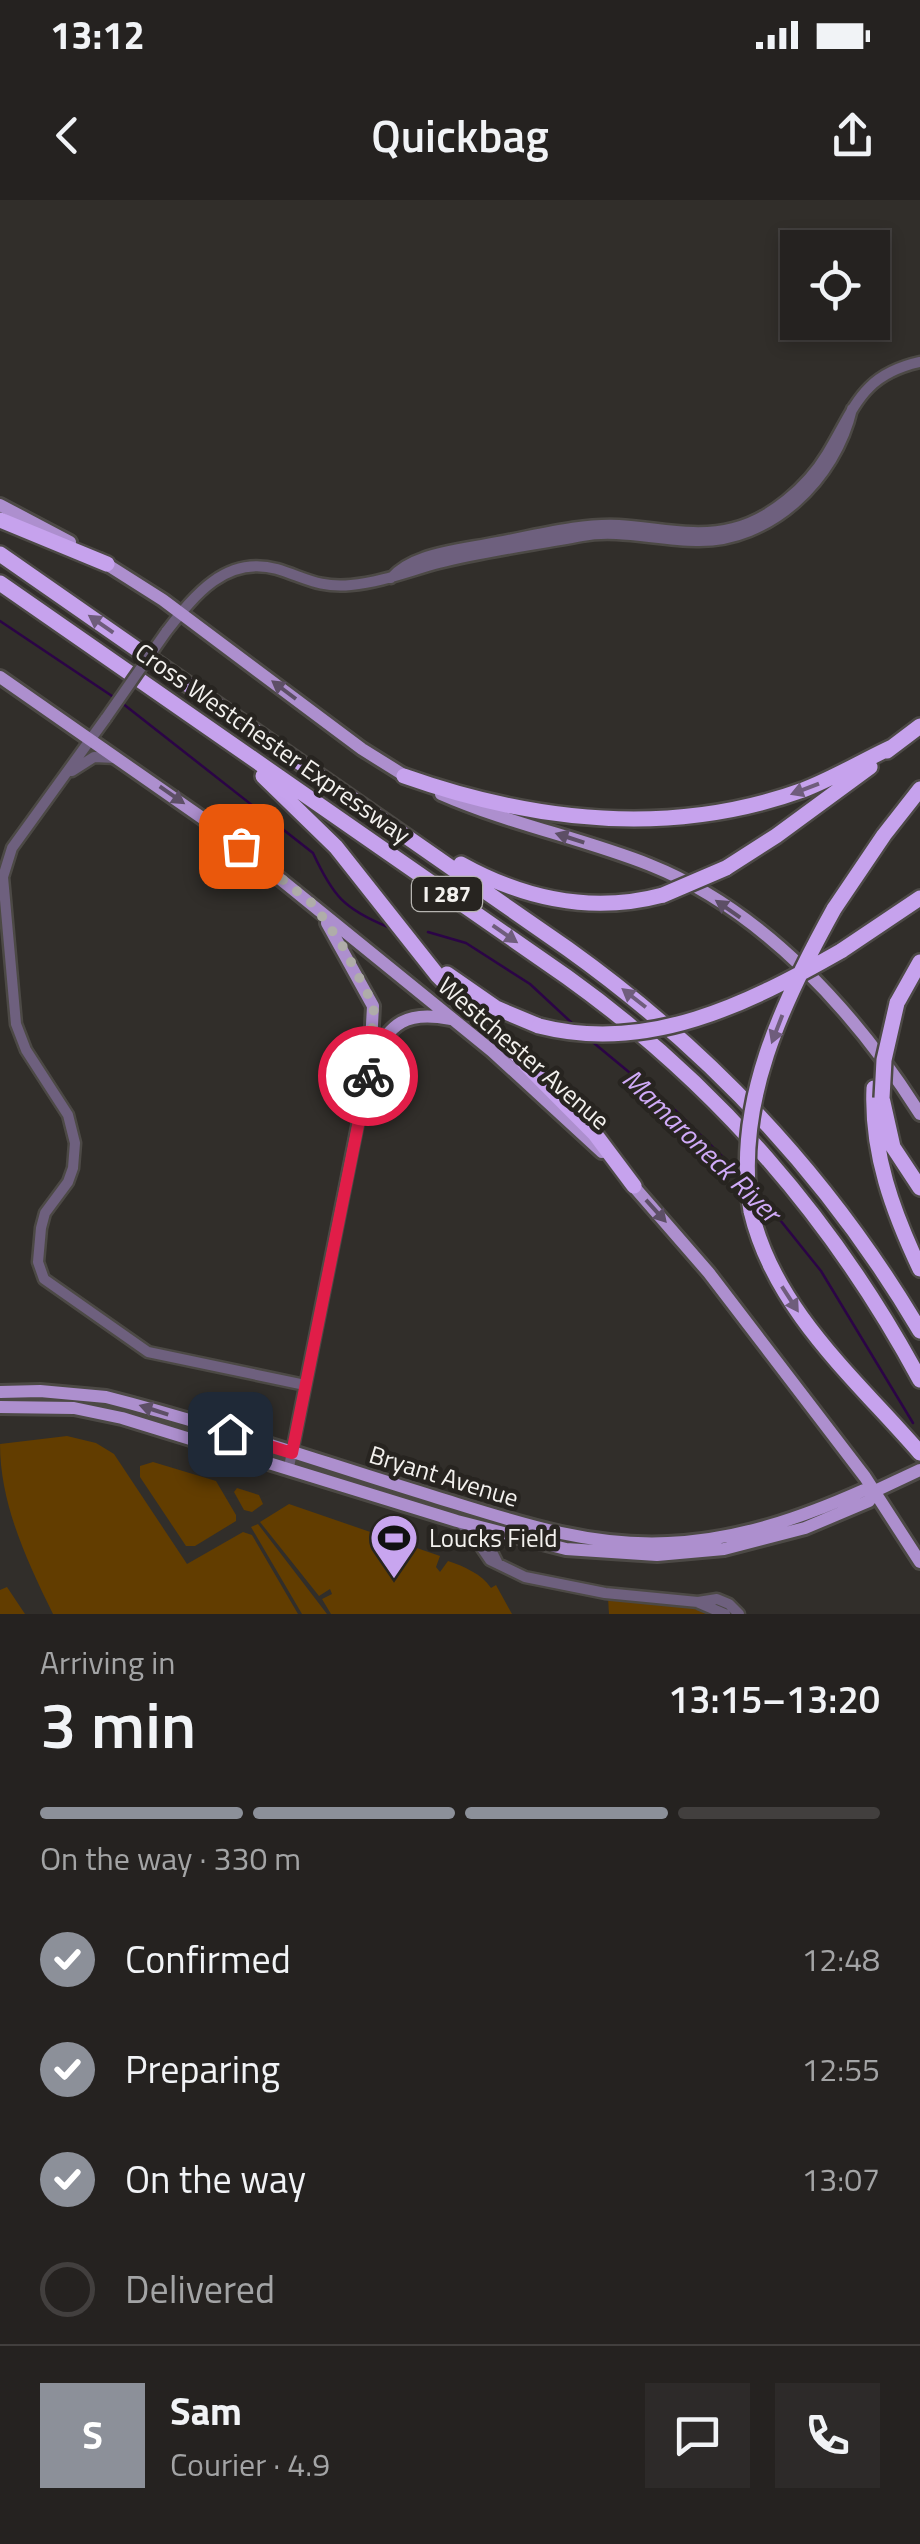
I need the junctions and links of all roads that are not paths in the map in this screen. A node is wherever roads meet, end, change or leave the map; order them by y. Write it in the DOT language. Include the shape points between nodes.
graph roads {
  1 [pos="920,362"];
  2 [pos="0,505"];
  3 [pos="0,520"];
  4 [pos="0,554"];
  5 [pos="107,564"];
  6 [pos="0,583"];
  7 [pos="181,613"];
  8 [pos="0,676"];
  9 [pos="195,718"];
  10 [pos="920,726"];
  11 [pos="91,740"];
  12 [pos="892,746"];
  13 [pos="118,758"];
  14 [pos="67,774"];
  15 [pos="404,776"];
  16 [pos="920,789"];
  17 [pos="382,819"];
  18 [pos="920,898"];
  19 [pos="380,900"];
  20 [pos="314,905"];
  21 [pos="920,962"];
  22 [pos="453,1020"];
  23 [pos="370,1062"];
  24 [pos="878,1093"];
  25 [pos="920,1114"];
  26 [pos="634,1186"];
  27 [pos="920,1188"];
  28 [pos="920,1269"];
  29 [pos="920,1330"];
  30 [pos="920,1380"];
  31 [pos="305,1385"];
  32 [pos="0,1392"];
  33 [pos="0,1407"];
  34 [pos="0,1414"];
  35 [pos="134,1421"];
  36 [pos="920,1453"];
  37 [pos="290,1460"];
  38 [pos="852,1460"];
  39 [pos="920,1470"];
  40 [pos="876,1491"];
  41 [pos="848,1497"];
  42 [pos="458,1521"];
  43 [pos="517,1539"];
  44 [pos="920,1562"];
  45 [pos="498,1564"];
  46 [pos="698,1602"];
  47 [pos="725,1614"];
  48 [pos="739,1614"];
  1 -- 7 [label="street" via="884,374 865,390 816,470 776,508 744,525 703,533 620,524 576,528 427,556 390,578 354,585 322,586 276,569 240,568 212,580"];
  2 -- 5 [label="main road"];
  3 -- 5 [label="highway"];
  17 -- 4 [label="highway, Cross Westchester Expressway / I 287, one-way"];
  5 -- 7 [label="main road"];
  6 -- 9 [label="highway, Cross Westchester Expressway / I 287"];
  7 -- 11 [label="street, bridge"];
  15 -- 7 [label="main road, one-way"];
  8 -- 11 [label="main road, Westchester Avenue"];
  9 -- 19 [label="highway" via="310,818"];
  9 -- 30 [label="highway, Cross Westchester Expressway / I 287, one-way" via="582,988 681,1069 814,1214"];
  10 -- 12 [label="highway"];
  11 -- 13 [label="main road, Westchester Avenue"];
  11 -- 14 [label="street"];
  12 -- 15 [label="highway, one-way" via="788,795 650,820 532,812"];
  12 -- 17 [label="highway, bridge" via="776,836 726,868 664,895 597,904 534,896 478,874"];
  13 -- 14 [label="street" via="94,758"];
  13 -- 20 [label="main road, Westchester Avenue, one-way"];
  14 -- 31 [label="street" via="12,848 3,877 16,1024 68,1115 76,1144 68,1182 46,1213 39,1269 148,1352"];
  25 -- 15 [label="main road, one-way" via="832,1000 720,902 647,864 465,804"];
  16 -- 36 [label="highway, one-way, bridge" via="834,909 790,995 756,1090 746,1143 751,1211 766,1256 830,1354"];
  29 -- 17 [label="highway, Cross Westchester Expressway / I 287, one-way" via="828,1194 708,1062 608,978"];
  18 -- 19 [label="highway, bridge" via="841,951 757,995 664,1029 600,1036 539,1026 496,1008 454,980"];
  19 -- 26 [label="highway" via="438,976 595,1134"];
  20 -- 22 [label="main road, Westchester Avenue"];
  20 -- 23 [label="main road" via="372,1002"];
  21 -- 24 [label="highway, bridge" via="897,1003"];
  22 -- 23 [label="main road" via="404,1020 387,1033"];
  22 -- 26 [label="main road, Westchester Avenue"];
  23 -- 31 [label="street"];
  24 -- 27 [label="highway" via="890,1140"];
  24 -- 28 [label="highway" via="874,1127 882,1169"];
  26 -- 38 [label="main road, Westchester Avenue, one-way"];
  31 -- 37 [label="street"];
  37 -- 32 [label="main road, Bryant Avenue, one-way" via="106,1397"];
  33 -- 35 [label="main road, Bryant Avenue" via="74,1408"];
  34 -- 35 [label="main road"];
  35 -- 37 [label="main road, Bryant Avenue"];
  37 -- 41 [label="main road, Bryant Avenue" via="554,1533 617,1542 736,1535"];
  37 -- 42 [label="main road, Bryant Avenue"];
  38 -- 40 [label="main road, Westchester Avenue"];
  38 -- 41 [label="main road"];
  39 -- 40 [label="main road, Bryant Avenue"];
  40 -- 41 [label="main road, Bryant Avenue"];
  40 -- 43 [label="main road, Bryant Avenue" via="805,1528 724,1549 613,1554"];
  40 -- 44 [label="main road, Westchester Avenue"];
  42 -- 43 [label="main road, Bryant Avenue"];
  42 -- 45 [label="street"];
  43 -- 45 [label="street" via="494,1540"];
  45 -- 46 [label="street" via="548,1583"];
  46 -- 47 [label="street"];
  46 -- 48 [label="street" via="717,1599"];
}
